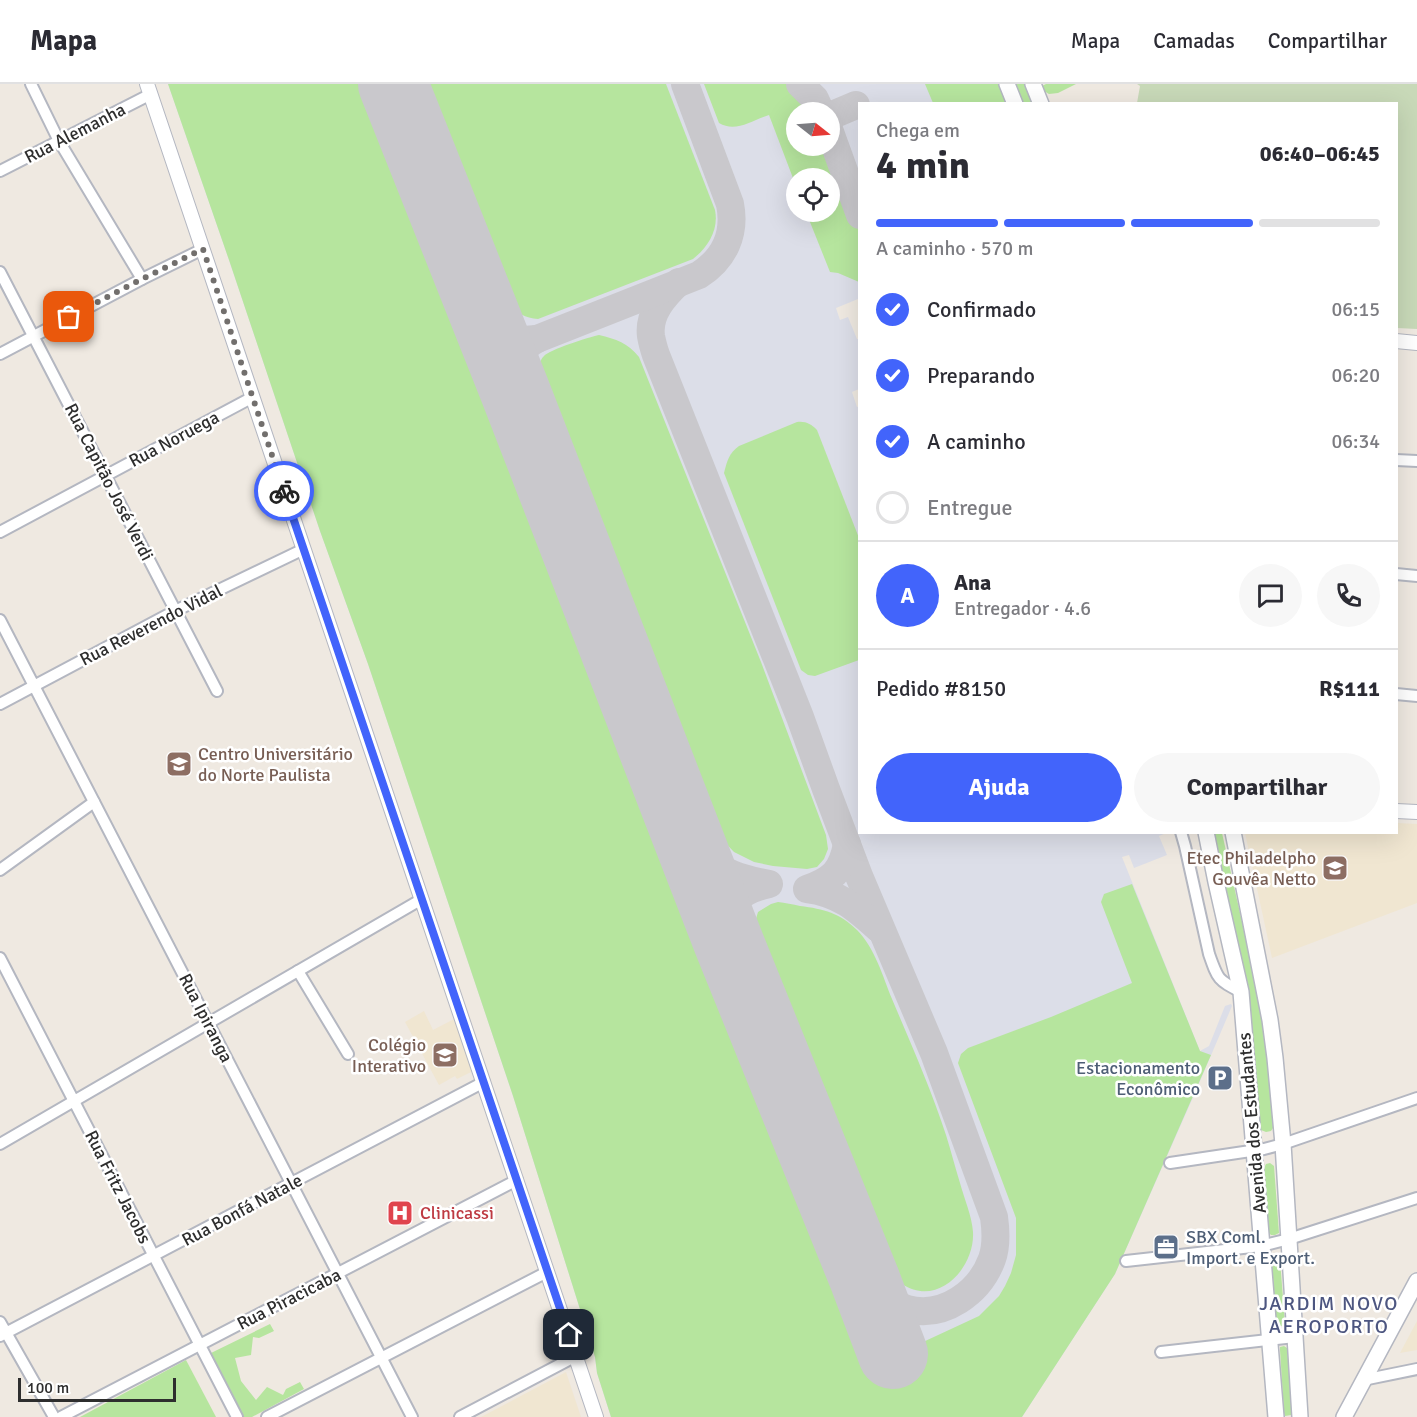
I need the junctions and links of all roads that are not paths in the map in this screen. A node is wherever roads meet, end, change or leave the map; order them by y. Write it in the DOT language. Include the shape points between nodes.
graph roads {
  1 [pos="31,84"];
  2 [pos="1007,84"];
  3 [pos="1033,84"];
  4 [pos="149,89"];
  5 [pos="1015,102"];
  6 [pos="1040,102"];
  7 [pos="59,141"];
  8 [pos="0,171"];
  9 [pos="203,249"];
  10 [pos="0,272"];
  11 [pos="142,279"];
  12 [pos="33,337"];
  13 [pos="1398,341"];
  14 [pos="1417,343"];
  15 [pos="0,354"];
  16 [pos="253,397"];
  17 [pos="1398,460"];
  18 [pos="1417,461"];
  19 [pos="106,476"];
  20 [pos="0,532"];
  21 [pos="304,549"];
  22 [pos="1398,574"];
  23 [pos="1417,576"];
  24 [pos="176,611"];
  25 [pos="0,620"];
  26 [pos="34,686"];
  27 [pos="217,692"];
  28 [pos="1398,694"];
  29 [pos="1417,696"];
  30 [pos="0,704"];
  31 [pos="94,802"];
  32 [pos="1398,811"];
  33 [pos="1417,812"];
  34 [pos="1182,834"];
  35 [pos="1206,834"];
  36 [pos="1233,834"];
  37 [pos="0,870"];
  38 [pos="422,899"];
  39 [pos="0,958"];
  40 [pos="298,971"];
  41 [pos="1241,992"];
  42 [pos="208,1023"];
  43 [pos="348,1054"];
  44 [pos="484,1082"];
  45 [pos="1417,1098"];
  46 [pos="74,1101"];
  47 [pos="0,1144"];
  48 [pos="1283,1144"];
  49 [pos="1255,1151"];
  50 [pos="1170,1163"];
  51 [pos="517,1180"];
  52 [pos="292,1184"];
  53 [pos="1417,1198"];
  54 [pos="1289,1239"];
  55 [pos="1261,1246"];
  56 [pos="154,1256"];
  57 [pos="1126,1261"];
  58 [pos="547,1272"];
  59 [pos="338,1274"];
  60 [pos="1417,1281"];
  61 [pos="0,1322"];
  62 [pos="3,1335"];
  63 [pos="1295,1337"];
  64 [pos="1269,1340"];
  65 [pos="199,1345"];
  66 [pos="1161,1353"];
  67 [pos="576,1356"];
  68 [pos="381,1358"];
  69 [pos="1417,1370"];
  70 [pos="1363,1380"];
  71 [pos="1350,1413"];
  72 [pos="54,1417"];
  73 [pos="60,1417"];
  74 [pos="237,1417"];
  75 [pos="267,1417"];
  76 [pos="412,1417"];
  77 [pos="460,1417"];
  78 [pos="596,1417"];
  79 [pos="1276,1417"];
  80 [pos="1300,1417"];
  1 -- 7 [label="street"];
  2 -- 5 [label="main road"];
  3 -- 6 [label="main road"];
  4 -- 7 [label="street, Rua Alemanha"];
  4 -- 9 [label="street"];
  7 -- 8 [label="street, Rua Alemanha"];
  7 -- 11 [label="street"];
  9 -- 11 [label="street"];
  9 -- 16 [label="street"];
  10 -- 12 [label="street, Rua Capitão José Verdi"];
  11 -- 12 [label="street"];
  12 -- 15 [label="street"];
  12 -- 19 [label="street, Rua Capitão José Verdi"];
  13 -- 14 [label="street"];
  16 -- 19 [label="street, Rua Noruega"];
  16 -- 21 [label="street"];
  17 -- 18 [label="street"];
  19 -- 20 [label="street, Rua Noruega"];
  19 -- 24 [label="street, Rua Capitão José Verdi"];
  21 -- 24 [label="street, Rua Reverendo Vidal"];
  21 -- 38 [label="street"];
  22 -- 23 [label="street"];
  24 -- 26 [label="street, Rua Reverendo Vidal"];
  24 -- 27 [label="street, Rua Capitão José Verdi"];
  25 -- 26 [label="street, Rua Ipiranga"];
  26 -- 30 [label="street, Rua Reverendo Vidal"];
  26 -- 31 [label="street, Rua Ipiranga"];
  28 -- 29 [label="street"];
  31 -- 37 [label="street"];
  31 -- 42 [label="street, Rua Ipiranga"];
  32 -- 33 [label="street"];
  34 -- 41 [label="street" via="1214,968 1219,979"];
  35 -- 41 [label="main road, Avenida dos Estudantes"];
  36 -- 48 [label="main road, Avenida dos Estudantes" via="1270,1020"];
  38 -- 40 [label="street"];
  38 -- 44 [label="street"];
  39 -- 46 [label="street, Rua Fritz Jacobs"];
  40 -- 42 [label="street"];
  40 -- 43 [label="street"];
  41 -- 49 [label="main road, Avenida dos Estudantes"];
  42 -- 46 [label="street"];
  42 -- 52 [label="street, Rua Ipiranga"];
  44 -- 51 [label="street"];
  44 -- 52 [label="street, Rua Bonfá Natale"];
  45 -- 48 [label="street"];
  46 -- 47 [label="street"];
  46 -- 56 [label="street, Rua Fritz Jacobs"];
  48 -- 49 [label="street"];
  48 -- 54 [label="main road, Avenida dos Estudantes"];
  49 -- 50 [label="street"];
  49 -- 55 [label="main road, Avenida dos Estudantes"];
  51 -- 58 [label="street"];
  51 -- 59 [label="street, Rua Piracicaba"];
  52 -- 56 [label="street, Rua Bonfá Natale"];
  52 -- 59 [label="street, Rua Ipiranga"];
  53 -- 54 [label="street"];
  54 -- 55 [label="street"];
  54 -- 63 [label="main road, Avenida dos Estudantes"];
  55 -- 57 [label="street"];
  55 -- 64 [label="main road, Avenida dos Estudantes"];
  56 -- 62 [label="street, Rua Bonfá Natale"];
  56 -- 65 [label="street, Rua Fritz Jacobs"];
  58 -- 67 [label="street"];
  58 -- 68 [label="street"];
  59 -- 65 [label="street, Rua Piracicaba"];
  59 -- 68 [label="street, Rua Ipiranga"];
  60 -- 70 [label="main road"];
  61 -- 62 [label="street"];
  62 -- 72 [label="street"];
  63 -- 64 [label="street"];
  63 -- 80 [label="main road, Avenida dos Estudantes"];
  64 -- 66 [label="street"];
  64 -- 79 [label="main road, Avenida dos Estudantes"];
  65 -- 73 [label="street, Rua Piracicaba"];
  65 -- 74 [label="street, Rua Fritz Jacobs"];
  67 -- 77 [label="street"];
  67 -- 78 [label="street"];
  68 -- 75 [label="street"];
  68 -- 76 [label="street, Rua Ipiranga"];
  69 -- 70 [label="street"];
  70 -- 71 [label="main road"];
}
